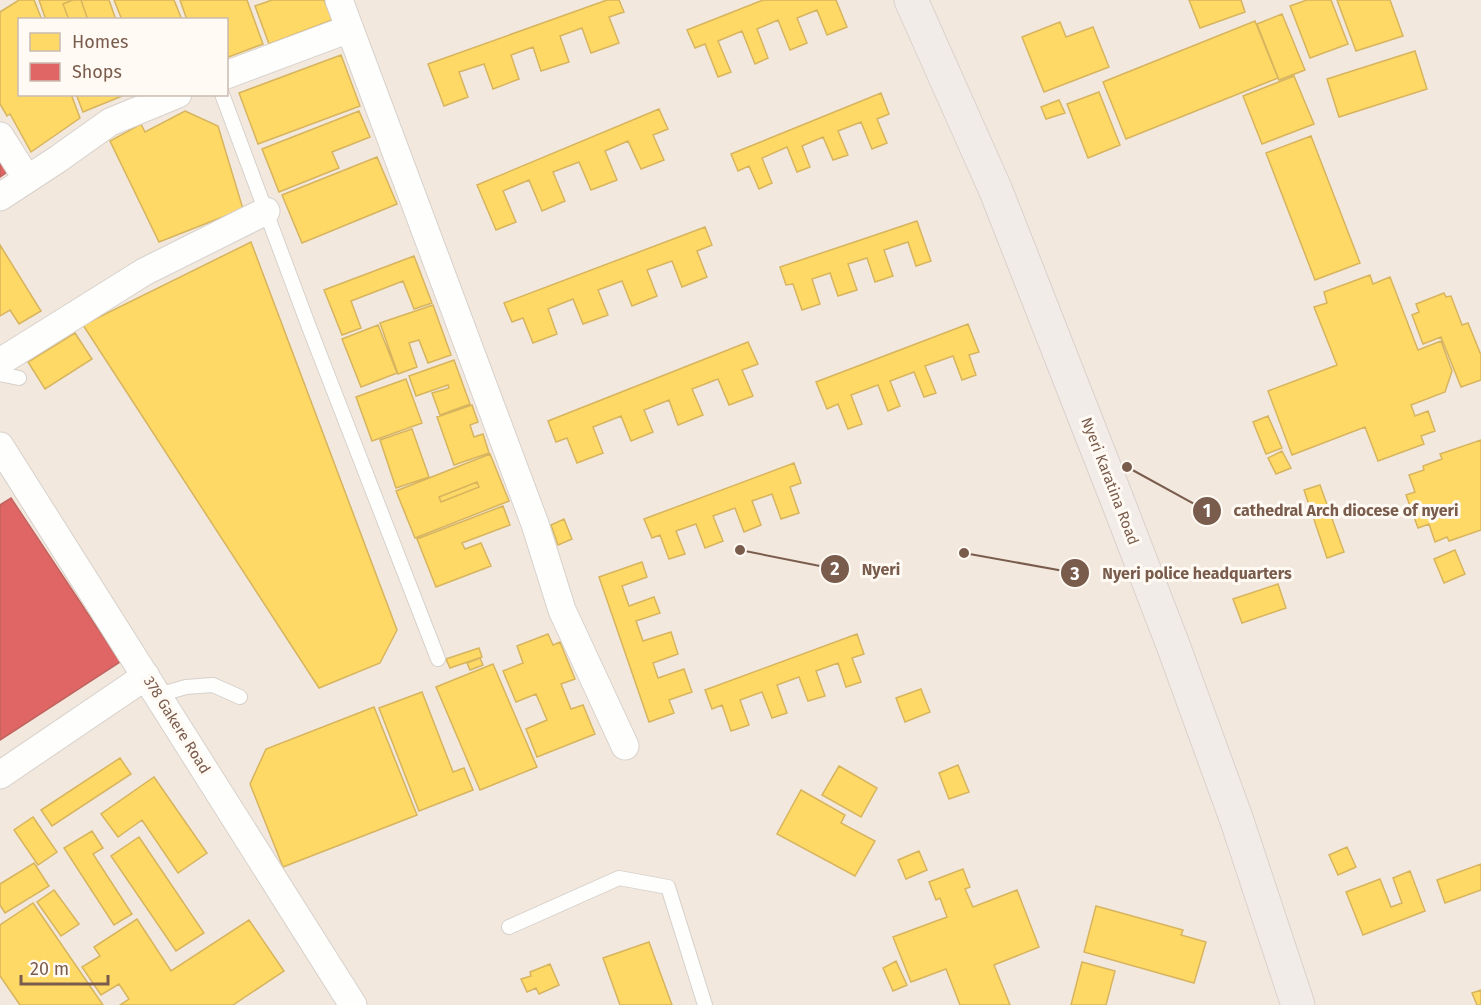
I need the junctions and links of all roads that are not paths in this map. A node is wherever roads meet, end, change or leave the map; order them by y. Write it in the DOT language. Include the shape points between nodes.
graph roads {
  1 [pos="339,0"];
  2 [pos="911,0"];
  3 [pos="349,29"];
  4 [pos="228,74"];
  5 [pos="173,96"];
  6 [pos="223,96"];
  7 [pos="0,136"];
  8 [pos="27,179"];
  9 [pos="0,197"];
  10 [pos="266,211"];
  11 [pos="9,370"];
  12 [pos="0,374"];
  13 [pos="0,446"];
  14 [pos="438,659"];
  15 [pos="152,685"];
  16 [pos="240,697"];
  17 [pos="625,746"];
  18 [pos="0,775"];
  19 [pos="509,927"];
  20 [pos="353,1005"];
  21 [pos="705,1005"];
  22 [pos="1298,1005"];
  1 -- 3 [label="street"];
  2 -- 22 [label="highway, Nyeri Karatina Road" via="996,191 1118,502 1236,818"];
  3 -- 4 [label="street"];
  3 -- 17 [label="street" via="536,524 562,610"];
  5 -- 8 [label="street" via="110,122"];
  6 -- 10 [label="lane"];
  7 -- 8 [label="street"];
  8 -- 9 [label="street"];
  10 -- 11 [label="street" via="144,272"];
  10 -- 14 [label="lane"];
  11 -- 12 [label="lane"];
  13 -- 15 [label="street, 378 Gakere Road"];
  15 -- 16 [label="lane" via="213,685"];
  15 -- 18 [label="street"];
  15 -- 20 [label="street, 378 Gakere Road"];
  19 -- 21 [label="lane" via="619,878 668,887"];
}
